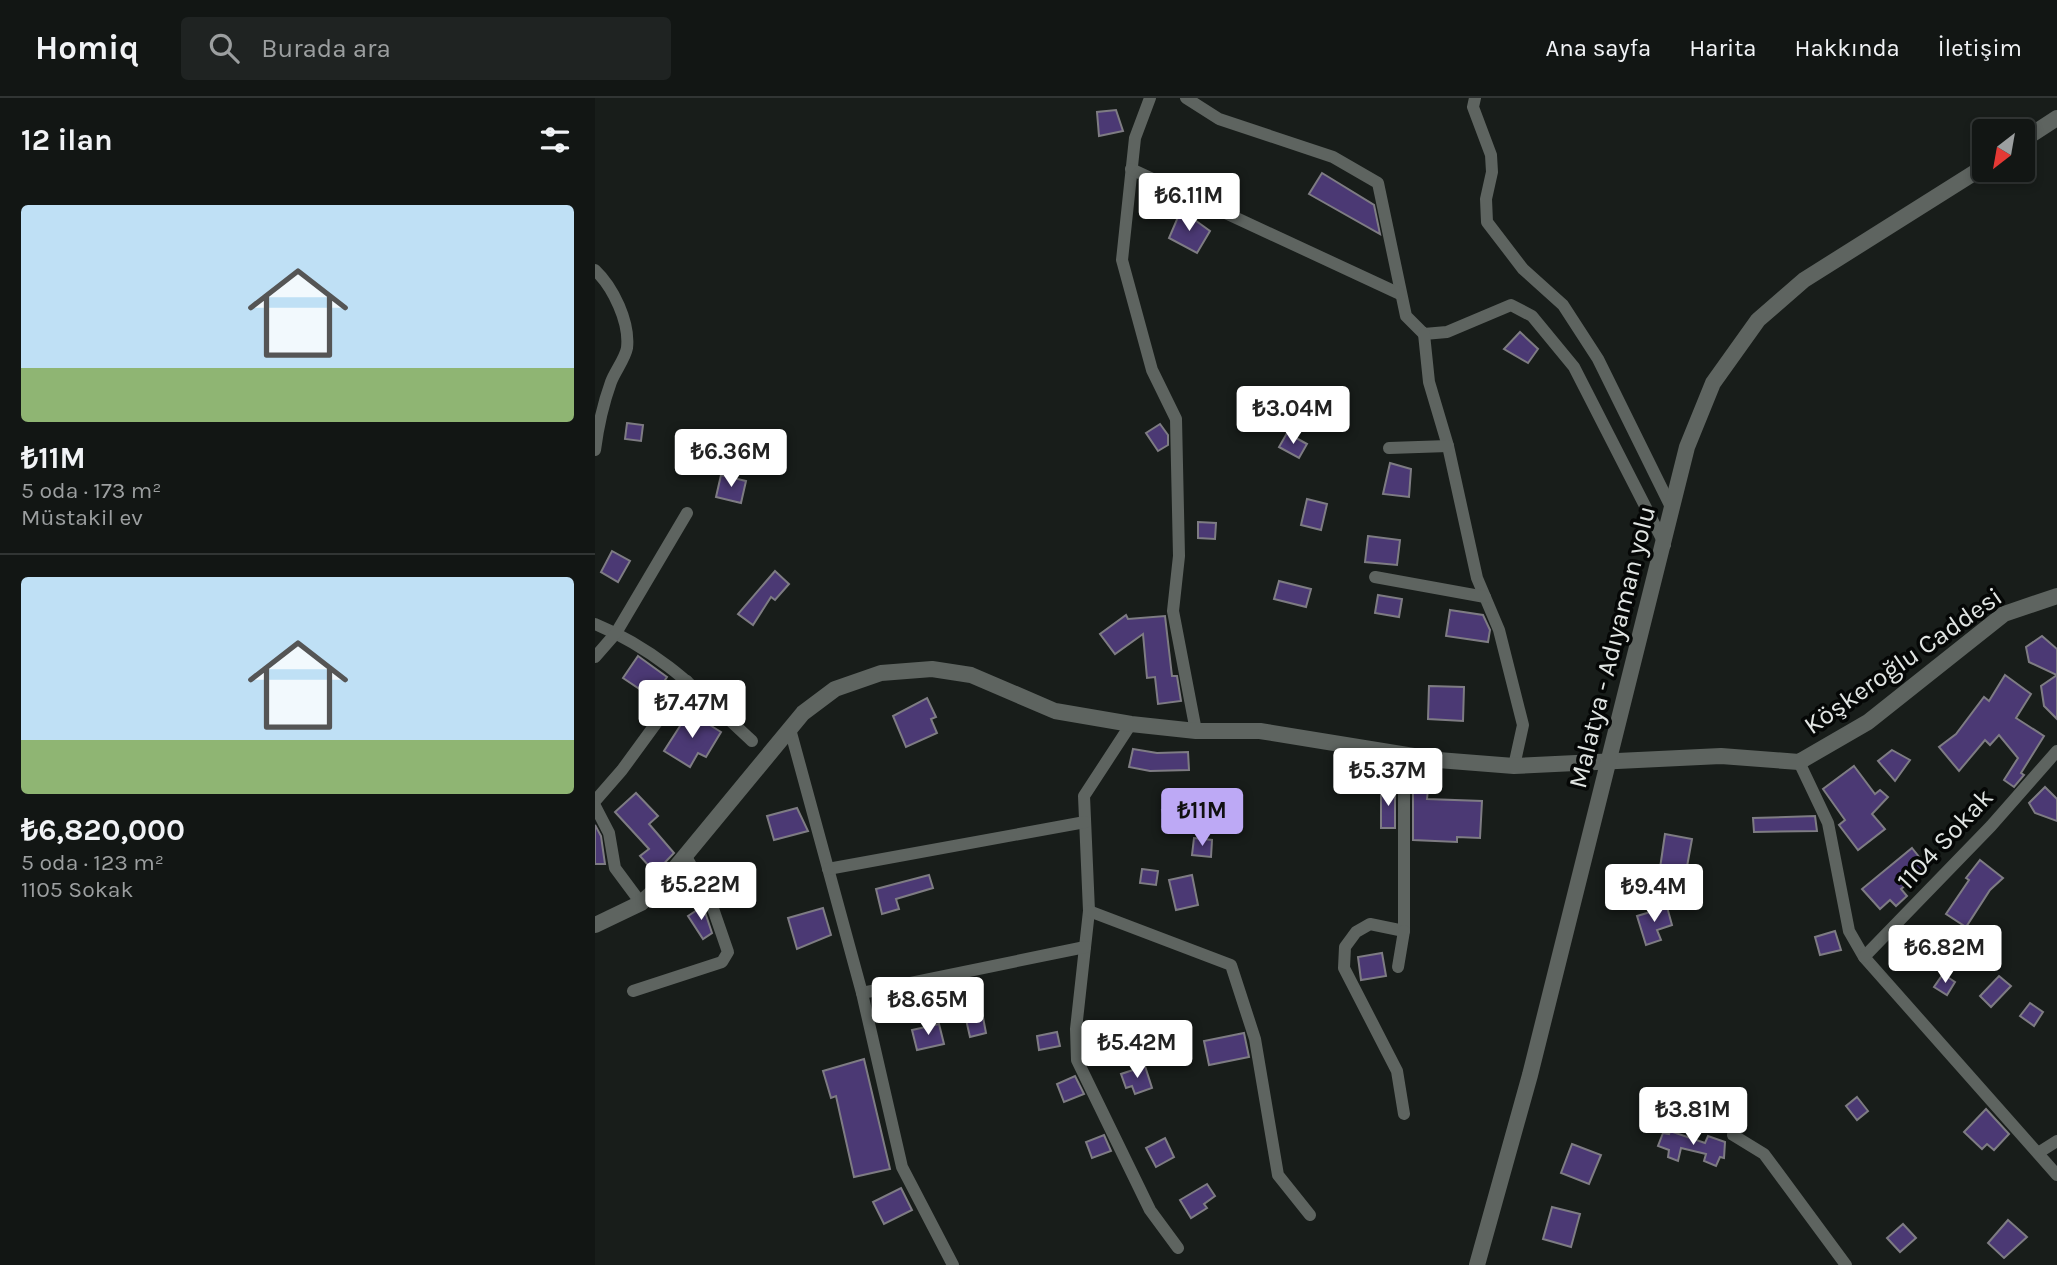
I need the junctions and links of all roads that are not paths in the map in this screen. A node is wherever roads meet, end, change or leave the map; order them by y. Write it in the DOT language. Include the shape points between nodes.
graph roads {
  1 [pos="1150,98"];
  2 [pos="1186,98"];
  3 [pos="1475,98"];
  4 [pos="2057,118"];
  5 [pos="2035,133"];
  6 [pos="1131,169"];
  7 [pos="1972,174"];
  8 [pos="595,270"];
  9 [pos="1400,294"];
  10 [pos="1424,334"];
  11 [pos="1448,446"];
  12 [pos="1389,448"];
  13 [pos="595,450"];
  14 [pos="1671,507"];
  15 [pos="687,513"];
  16 [pos="1665,545"];
  17 [pos="1375,577"];
  18 [pos="2057,596"];
  19 [pos="1485,597"];
  20 [pos="595,624"];
  21 [pos="616,633"];
  22 [pos="595,657"];
  23 [pos="687,681"];
  24 [pos="1131,724"];
  25 [pos="790,729"];
  26 [pos="1196,731"];
  27 [pos="752,740"];
  28 [pos="2057,751"];
  29 [pos="1404,755"];
  30 [pos="1609,762"];
  31 [pos="1799,762"];
  32 [pos="1514,766"];
  33 [pos="595,804"];
  34 [pos="1085,822"];
  35 [pos="685,855"];
  36 [pos="828,869"];
  37 [pos="641,903"];
  38 [pos="1089,911"];
  39 [pos="595,925"];
  40 [pos="1404,931"];
  41 [pos="1085,947"];
  42 [pos="1864,957"];
  43 [pos="1398,967"];
  44 [pos="633,991"];
  45 [pos="862,993"];
  46 [pos="1404,1114"];
  47 [pos="1733,1135"];
  48 [pos="2057,1141"];
  49 [pos="2038,1153"];
  50 [pos="2057,1175"];
  51 [pos="1310,1215"];
  52 [pos="1178,1248"];
  53 [pos="953,1265"];
  54 [pos="1477,1265"];
  55 [pos="1846,1265"];
  1 -- 6 [label="street" via="1135,138"];
  2 -- 9 [label="street" via="1219,120 1333,157 1378,183"];
  3 -- 14 [label="street" via="1473,107 1492,172 1486,222 1523,269 1563,305 1598,359"];
  4 -- 5 [label="main road"];
  6 -- 9 [label="street"];
  6 -- 26 [label="street" via="1122,260 1152,370 1176,419 1179,556 1173,611"];
  7 -- 14 [label="main road, Malatya - Adıyaman yolu" via="1804,280 1758,320 1713,383 1687,447"];
  8 -- 13 [label="street" via="611,288 626,331 627,350 611,382"];
  9 -- 10 [label="street" via="1406,316"];
  10 -- 11 [label="street" via="1429,382"];
  10 -- 16 [label="street" via="1447,332 1511,304 1532,316 1574,367"];
  11 -- 12 [label="street"];
  11 -- 19 [label="street"];
  14 -- 16 [label="main road, Malatya - Adıyaman yolu"];
  15 -- 21 [label="street"];
  16 -- 30 [label="main road, Malatya - Adıyaman yolu"];
  17 -- 19 [label="street"];
  18 -- 31 [label="main road, Köşkeroğlu Caddesi" via="2004,614 1868,722"];
  19 -- 32 [label="street" via="1499,630 1523,725"];
  20 -- 21 [label="street"];
  21 -- 22 [label="street"];
  21 -- 23 [label="street" via="632,639"];
  23 -- 27 [label="street"];
  23 -- 33 [label="street"];
  24 -- 25 [label="main road, Köşkeroğlu Caddesi" via="1055,711 971,675 932,669 881,673 835,689"];
  24 -- 26 [label="main road, Köşkeroğlu Caddesi"];
  24 -- 34 [label="street" via="1084,796"];
  25 -- 35 [label="main road, Köşkeroğlu Caddesi"];
  25 -- 36 [label="street"];
  26 -- 29 [label="main road, Köşkeroğlu Caddesi" via="1260,732"];
  28 -- 42 [label="street, 1104 Sokak"];
  29 -- 32 [label="main road, Köşkeroğlu Caddesi"];
  29 -- 40 [label="street"];
  30 -- 31 [label="main road, Köşkeroğlu Caddesi" via="1721,756"];
  30 -- 32 [label="main road, Köşkeroğlu Caddesi"];
  30 -- 54 [label="main road, Malatya - Adıyaman yolu"];
  31 -- 42 [label="street" via="1828,823 1849,931"];
  33 -- 37 [label="street" via="609,833 615,868"];
  34 -- 36 [label="street"];
  34 -- 38 [label="street"];
  35 -- 37 [label="main road, Köşkeroğlu Caddesi"];
  35 -- 44 [label="street" via="709,897 729,952 722,962"];
  36 -- 45 [label="street"];
  37 -- 39 [label="main road"];
  38 -- 41 [label="street"];
  38 -- 51 [label="street" via="1231,965 1255,1039 1277,1175"];
  40 -- 43 [label="street"];
  40 -- 46 [label="street" via="1370,924 1356,932 1345,947 1344,968 1397,1072"];
  41 -- 45 [label="street"];
  41 -- 52 [label="street" via="1077,1060 1150,1210"];
  42 -- 49 [label="street"];
  45 -- 53 [label="street" via="902,1167"];
  47 -- 55 [label="street" via="1763,1154"];
  48 -- 49 [label="street"];
  49 -- 50 [label="street"];
}
